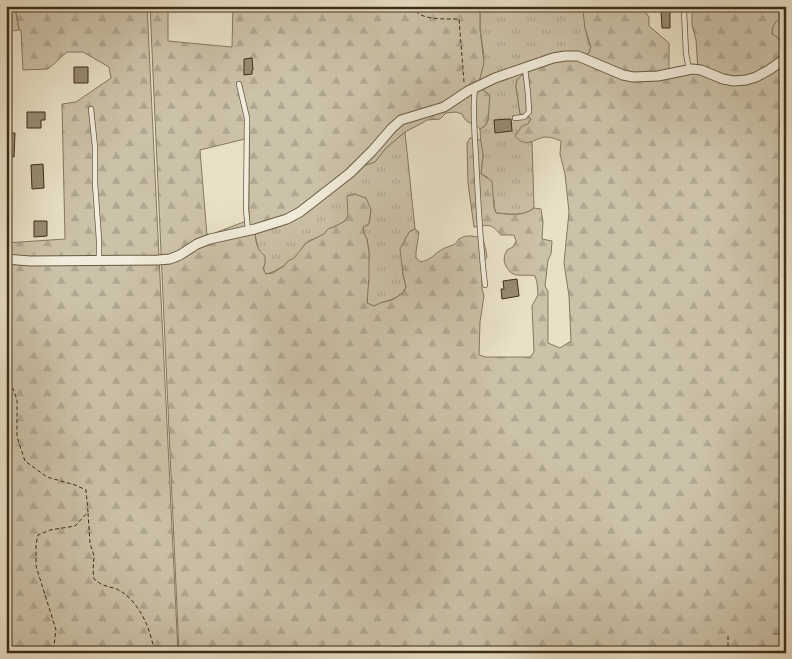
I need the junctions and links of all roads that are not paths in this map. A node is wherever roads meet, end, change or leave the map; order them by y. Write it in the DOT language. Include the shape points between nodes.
graph roads {
  1 [pos="684,11"];
  2 [pos="786,58"];
  3 [pos="525,68"];
  4 [pos="689,70"];
  5 [pos="239,84"];
  6 [pos="476,87"];
  7 [pos="91,109"];
  8 [pos="515,118"];
  9 [pos="248,231"];
  10 [pos="6,259"];
  11 [pos="99,260"];
  12 [pos="485,285"];
  1 -- 4 [label="lane"];
  2 -- 4 [label="street" via="746,80 734,81 701,70"];
  3 -- 4 [label="street" via="553,58 578,56 633,77"];
  3 -- 6 [label="street"];
  3 -- 8 [label="lane" via="529,112 524,117"];
  5 -- 9 [label="lane" via="247,118"];
  6 -- 9 [label="street" via="444,107 401,120 350,173 300,212"];
  6 -- 12 [label="lane" via="476,151"];
  7 -- 11 [label="lane"];
  9 -- 11 [label="street" via="210,239 170,259"];
  10 -- 11 [label="street"];
}
